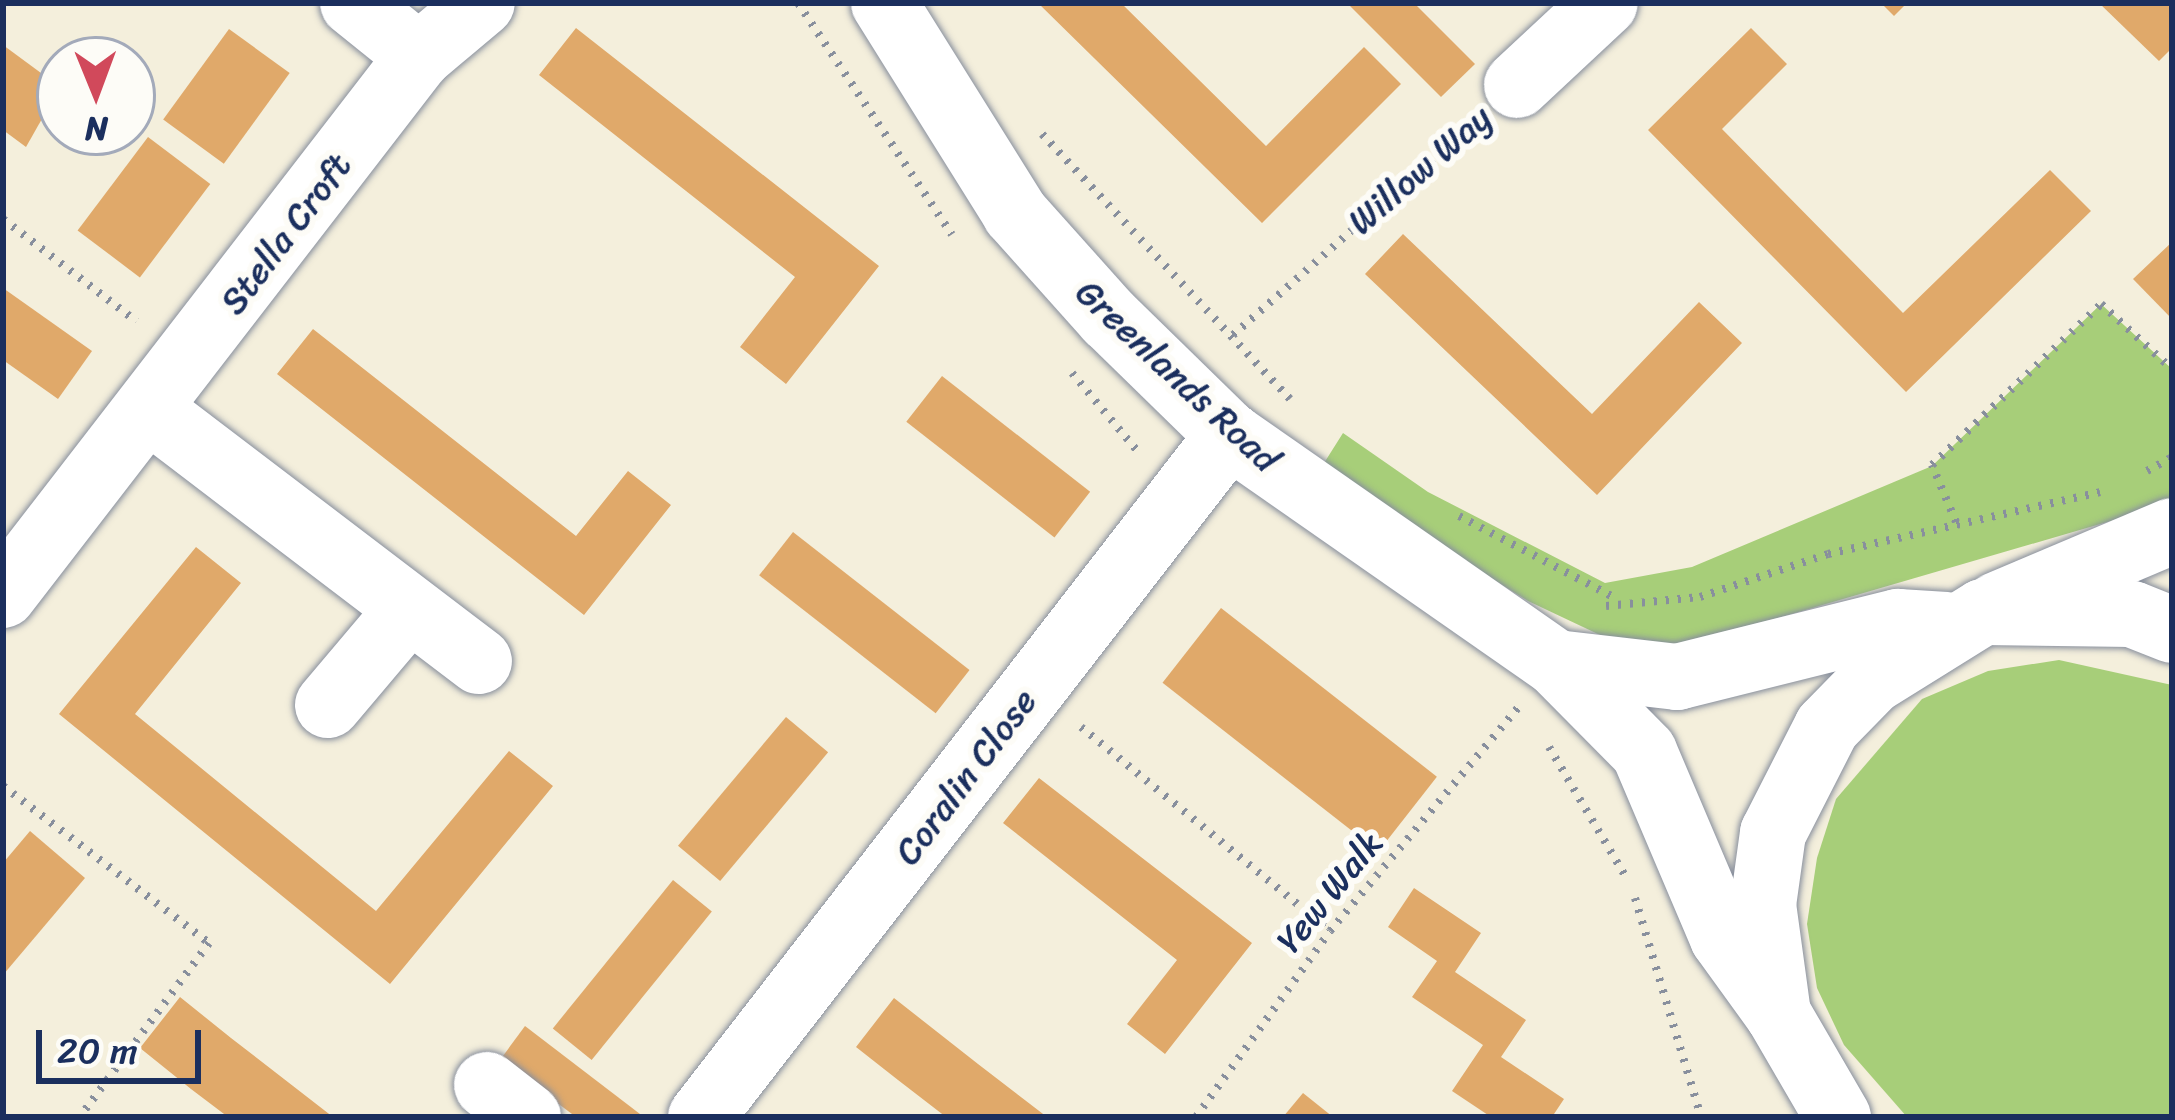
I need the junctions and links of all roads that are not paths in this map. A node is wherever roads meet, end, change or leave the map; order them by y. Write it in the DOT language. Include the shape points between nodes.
graph roads {
  1 [pos="353,3"];
  2 [pos="482,3"];
  3 [pos="884,3"];
  4 [pos="1605,3"];
  5 [pos="419,56"];
  6 [pos="1517,85"];
  7 [pos="171,387"];
  8 [pos="1229,435"];
  9 [pos="2172,531"];
  10 [pos="3,595"];
  11 [pos="409,609"];
  12 [pos="1966,619"];
  13 [pos="2172,630"];
  14 [pos="479,661"];
  15 [pos="1536,686"];
  16 [pos="328,705"];
  17 [pos="1778,1014"];
  18 [pos="700,1117"];
  19 [pos="1838,1117"];
  1 -- 5 [label="street"];
  2 -- 5 [label="street, Stella Croft"];
  3 -- 8 [label="street, Greenlands Road" via="1015,213"];
  4 -- 6 [label="street, Willow Way"];
  5 -- 7 [label="street, Stella Croft"];
  7 -- 10 [label="street, Stella Croft"];
  7 -- 11 [label="street"];
  8 -- 15 [label="street, Greenlands Road"];
  8 -- 18 [label="street, Coralin Close"];
  9 -- 12 [label="street"];
  11 -- 14 [label="street"];
  11 -- 16 [label="street"];
  12 -- 13 [label="street, Greenlands Road" via="2132,614"];
  12 -- 15 [label="street, Greenlands Road" via="1898,622 1677,677"];
  12 -- 17 [label="street" via="1872,680 1790,788 1762,905"];
  15 -- 17 [label="street, Greenlands Road" via="1645,752 1723,938"];
  17 -- 19 [label="street, Greenlands Road"];
}
